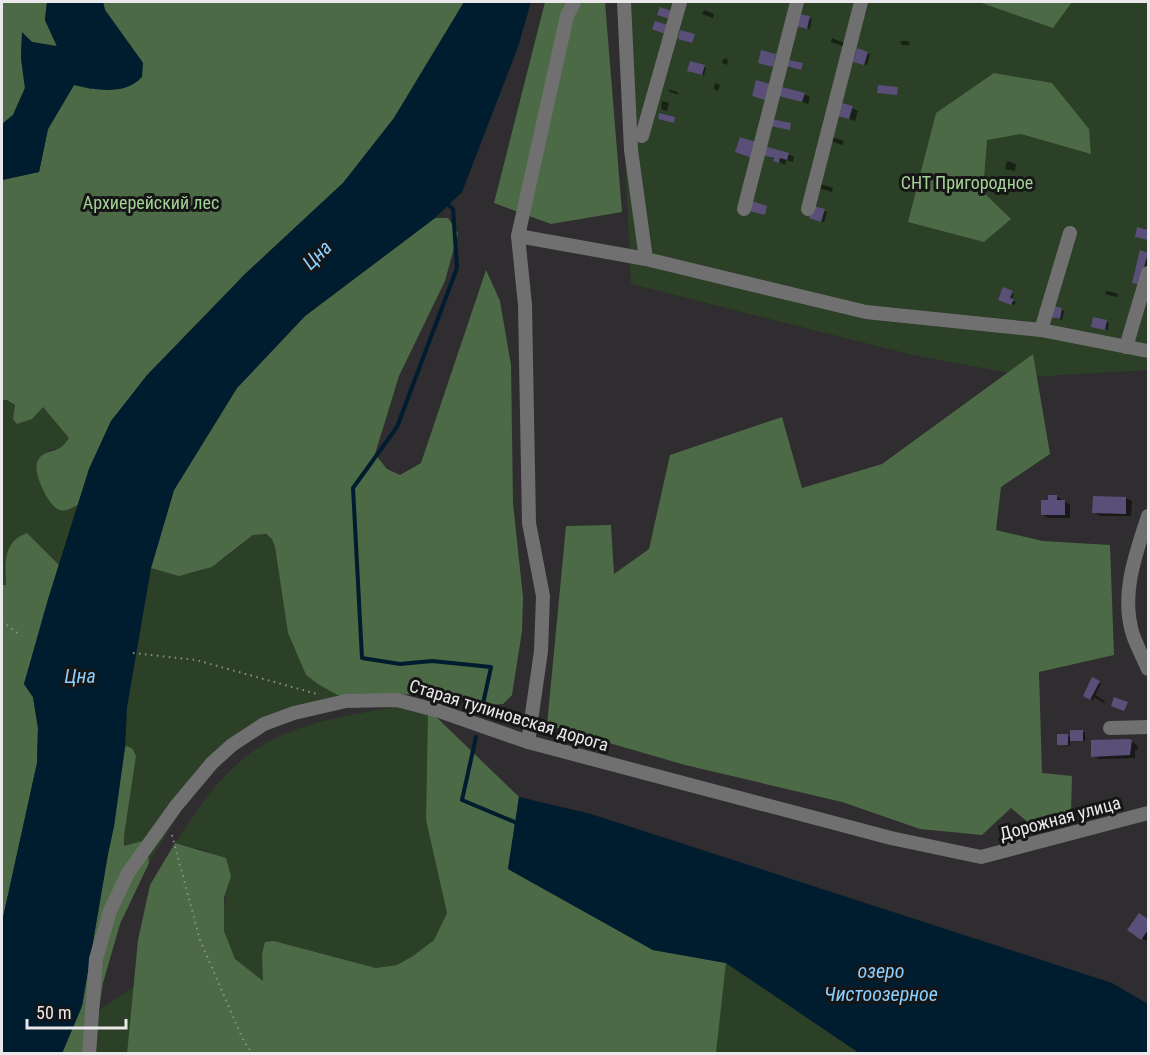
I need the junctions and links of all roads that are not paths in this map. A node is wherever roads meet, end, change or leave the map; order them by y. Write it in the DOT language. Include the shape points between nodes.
graph roads {
  1 [pos="574,2"];
  2 [pos="624,2"];
  3 [pos="680,2"];
  4 [pos="797,2"];
  5 [pos="861,2"];
  6 [pos="642,136"];
  7 [pos="744,209"];
  8 [pos="808,209"];
  9 [pos="1070,233"];
  10 [pos="518,236"];
  11 [pos="646,259"];
  12 [pos="1149,273"];
  13 [pos="1041,330"];
  14 [pos="1126,347"];
  15 [pos="1149,351"];
  16 [pos="1149,516"];
  17 [pos="1149,669"];
  18 [pos="1149,727"];
  19 [pos="1110,728"];
  20 [pos="528,742"];
  21 [pos="1149,813"];
  22 [pos="981,857"];
  23 [pos="89,1053"];
  1 -- 10 [label="street" via="567,16"];
  2 -- 11 [label="street" via="631,150"];
  3 -- 6 [label="street"];
  4 -- 7 [label="street"];
  5 -- 8 [label="street"];
  9 -- 13 [label="street"];
  10 -- 11 [label="street"];
  10 -- 20 [label="street" via="525,305 528,523 543,596 541,651"];
  11 -- 13 [label="street" via="866,312"];
  12 -- 14 [label="street"];
  13 -- 14 [label="street"];
  14 -- 15 [label="street"];
  16 -- 17 [label="street" via="1130,572 1129,604 1133,634"];
  18 -- 19 [label="street"];
  20 -- 22 [label="street, Старая тулиновская дорога" via="891,838"];
  20 -- 23 [label="street, Старая тулиновская дорога" via="397,699 346,701 294,713 264,724 232,746 212,763 167,818 128,873 110,911 96,959"];
  21 -- 22 [label="street, Дорожная улица"];
}
